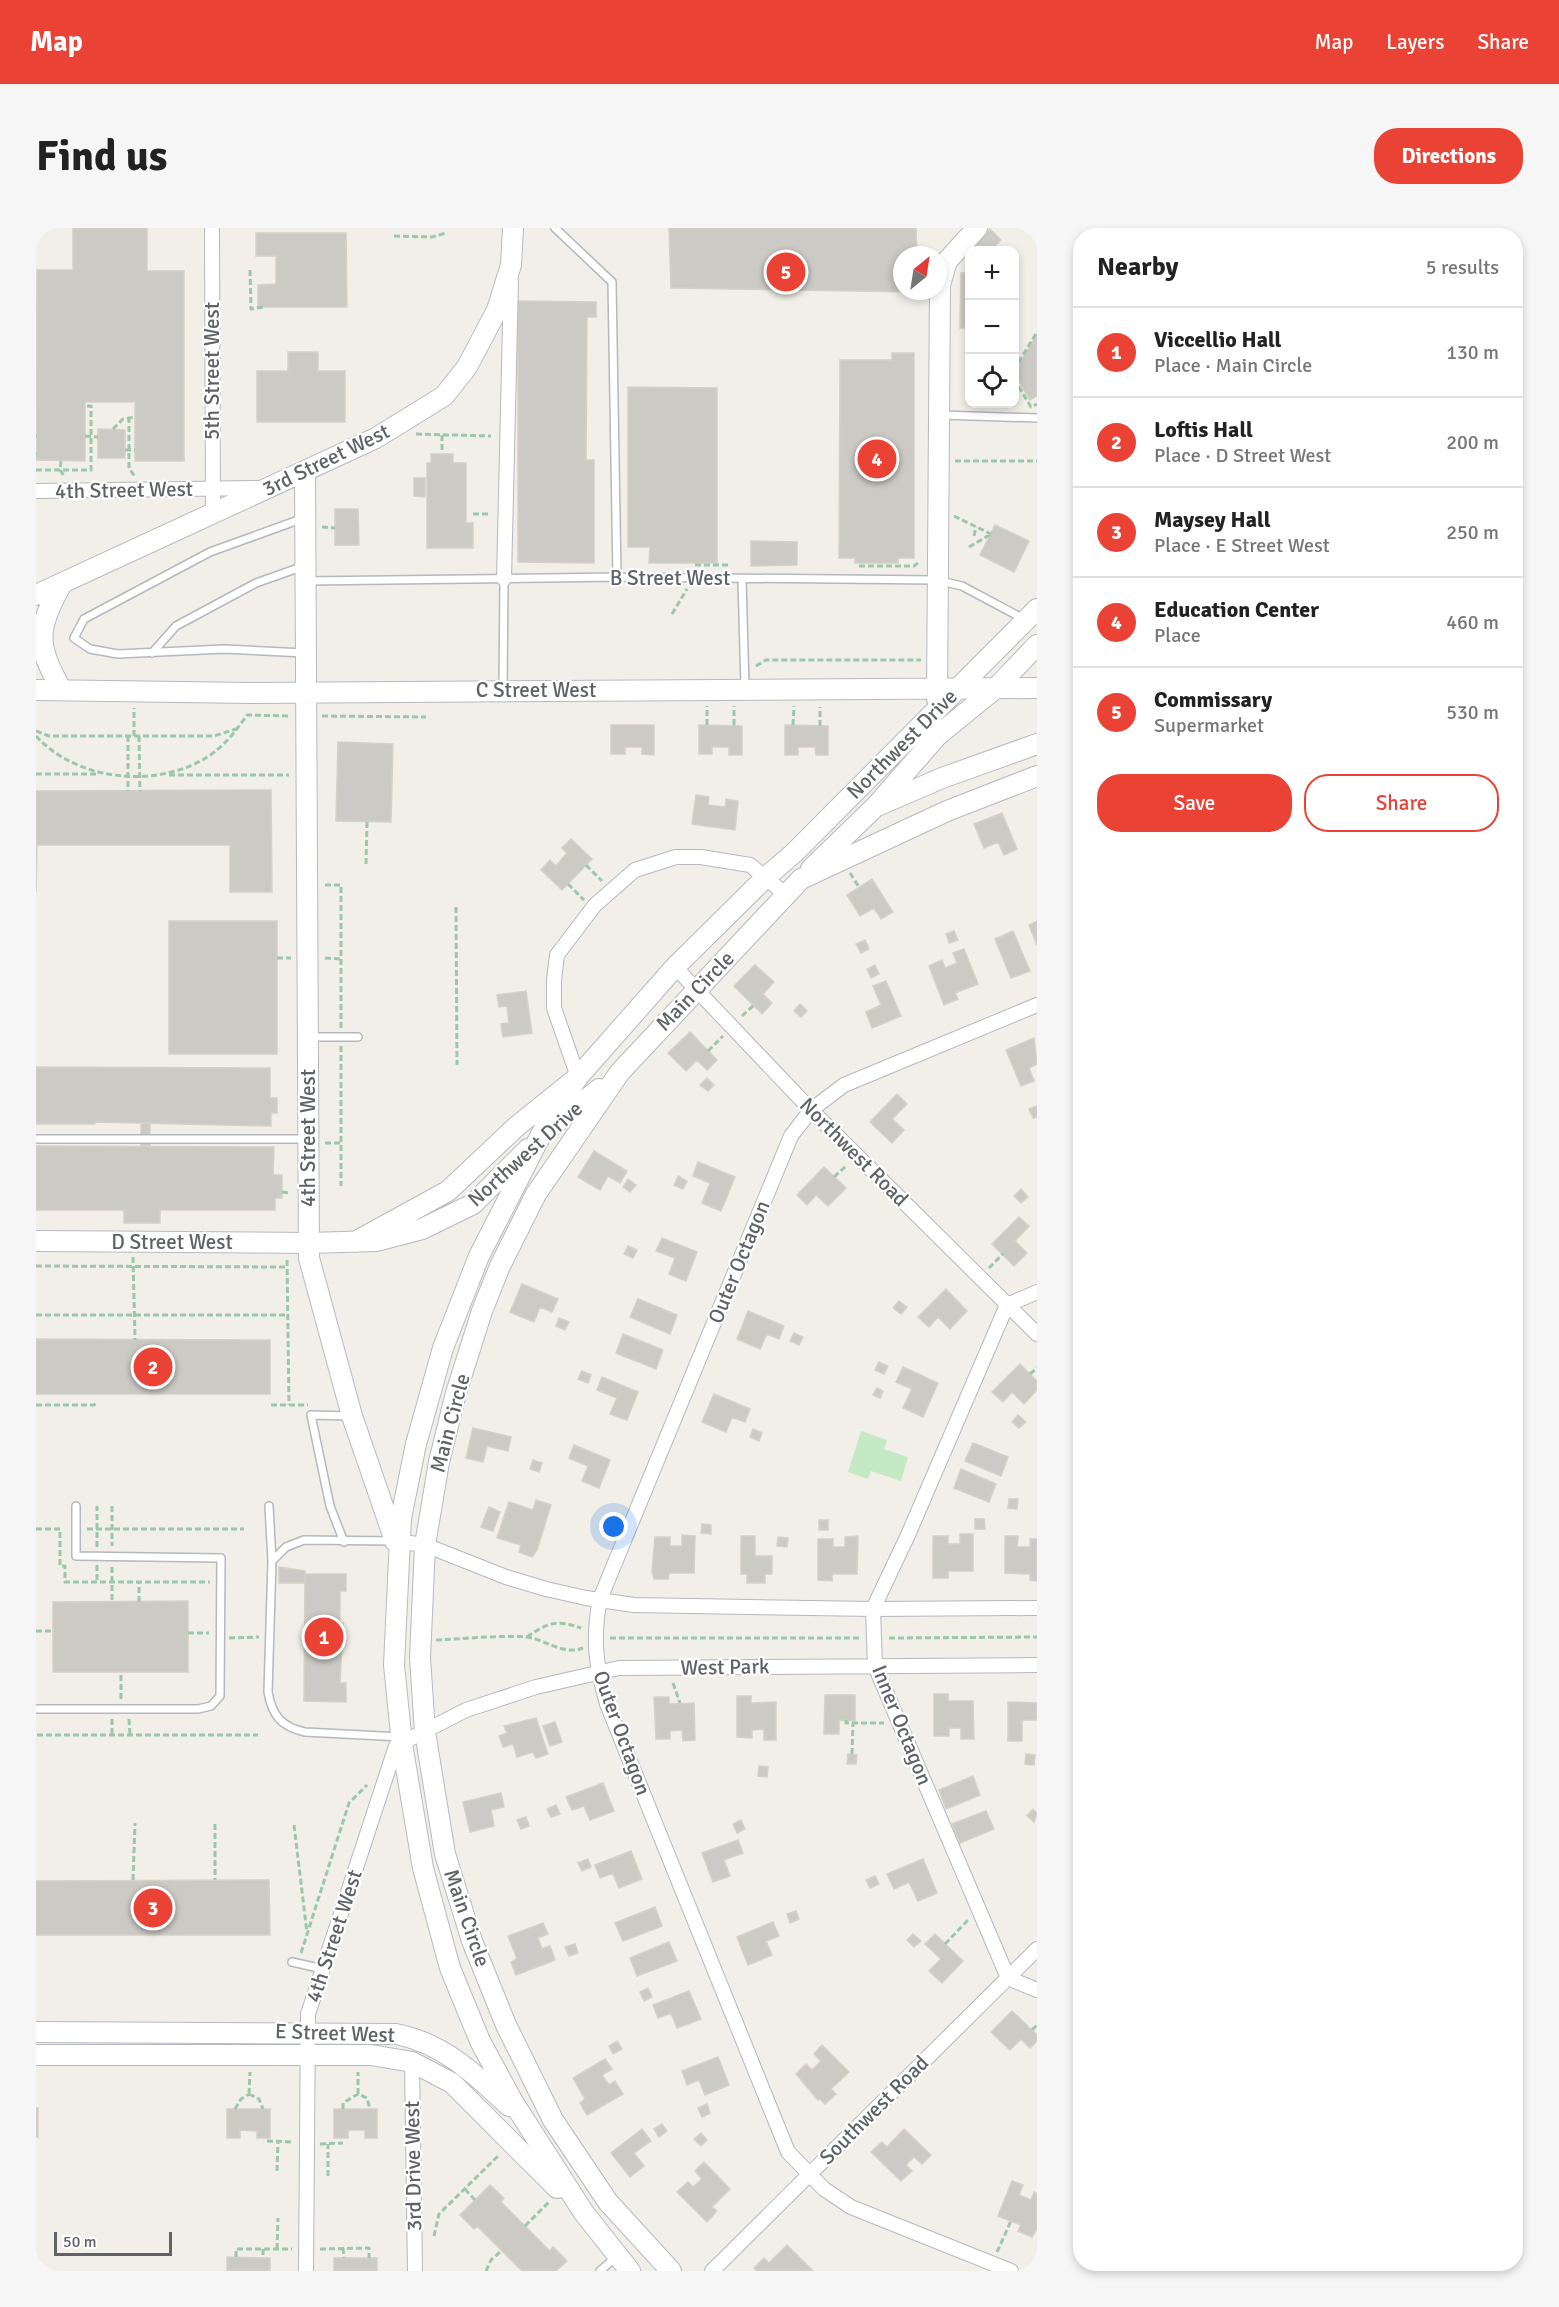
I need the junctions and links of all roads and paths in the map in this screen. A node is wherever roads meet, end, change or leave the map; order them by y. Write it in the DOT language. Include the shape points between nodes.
graph roads {
  1 [pos="212,228"];
  2 [pos="513,228"];
  3 [pos="555,228"];
  4 [pos="974,232"];
  5 [pos="446,233"];
  6 [pos="394,236"];
  7 [pos="511,265"];
  8 [pos="250,270"];
  9 [pos="250,290"];
  10 [pos="258,291"];
  11 [pos="264,307"];
  12 [pos="1037,332"];
  13 [pos="1019,362"];
  14 [pos="1019,387"];
  15 [pos="1034,397"];
  16 [pos="1037,403"];
  17 [pos="85,406"];
  18 [pos="939,415"];
  19 [pos="129,417"];
  20 [pos="135,417"];
  21 [pos="1037,418"];
  22 [pos="113,429"];
  23 [pos="407,434"];
  24 [pos="442,434"];
  25 [pos="85,436"];
  26 [pos="91,436"];
  27 [pos="98,437"];
  28 [pos="491,445"];
  29 [pos="127,450"];
  30 [pos="135,450"];
  31 [pos="442,450"];
  32 [pos="938,461"];
  33 [pos="1037,461"];
  34 [pos="36,470"];
  35 [pos="305,472"];
  36 [pos="212,488"];
  37 [pos="271,488"];
  38 [pos="144,490"];
  39 [pos="36,491"];
  40 [pos="491,503"];
  41 [pos="213,514"];
  42 [pos="473,514"];
  43 [pos="491,514"];
  44 [pos="949,514"];
  45 [pos="305,518"];
  46 [pos="491,525"];
  47 [pos="976,527"];
  48 [pos="974,536"];
  49 [pos="969,547"];
  50 [pos="920,559"];
  51 [pos="691,565"];
  52 [pos="730,565"];
  53 [pos="850,566"];
  54 [pos="305,573"];
  55 [pos="617,578"];
  56 [pos="504,579"];
  57 [pos="742,579"];
  58 [pos="936,580"];
  59 [pos="62,584"];
  60 [pos="36,595"];
  61 [pos="1032,615"];
  62 [pos="1037,645"];
  63 [pos="152,652"];
  64 [pos="306,654"];
  65 [pos="936,660"];
  66 [pos="745,681"];
  67 [pos="937,687"];
  68 [pos="957,688"];
  69 [pos="996,688"];
  70 [pos="1037,688"];
  71 [pos="36,690"];
  72 [pos="62,690"];
  73 [pos="503,690"];
  74 [pos="315,692"];
  75 [pos="936,708"];
  76 [pos="426,717"];
  77 [pos="318,720"];
  78 [pos="238,728"];
  79 [pos="36,731"];
  80 [pos="36,736"];
  81 [pos="128,736"];
  82 [pos="139,736"];
  83 [pos="1037,744"];
  84 [pos="36,774"];
  85 [pos="100,774"];
  86 [pos="128,774"];
  87 [pos="140,774"];
  88 [pos="165,775"];
  89 [pos="1037,776"];
  90 [pos="308,780"];
  91 [pos="128,791"];
  92 [pos="140,791"];
  93 [pos="876,806"];
  94 [pos="367,822"];
  95 [pos="794,854"];
  96 [pos="366,864"];
  97 [pos="586,865"];
  98 [pos="766,877"];
  99 [pos="801,879"];
  100 [pos="322,884"];
  101 [pos="568,884"];
  102 [pos="611,890"];
  103 [pos="784,893"];
  104 [pos="456,907"];
  105 [pos="592,908"];
  106 [pos="675,967"];
  107 [pos="697,992"];
  108 [pos="1037,1005"];
  109 [pos="731,1028"];
  110 [pos="341,1037"];
  111 [pos="358,1037"];
  112 [pos="308,1038"];
  113 [pos="708,1051"];
  114 [pos="457,1065"];
  115 [pos="620,1072"];
  116 [pos="578,1077"];
  117 [pos="811,1110"];
  118 [pos="541,1135"];
  119 [pos="36,1139"];
  120 [pos="308,1139"];
  121 [pos="291,1184"];
  122 [pos="341,1185"];
  123 [pos="282,1192"];
  124 [pos="291,1193"];
  125 [pos="291,1204"];
  126 [pos="36,1241"];
  127 [pos="133,1242"];
  128 [pos="355,1242"];
  129 [pos="287,1243"];
  130 [pos="309,1243"];
  131 [pos="36,1266"];
  132 [pos="134,1266"];
  133 [pos="287,1267"];
  134 [pos="1037,1292"];
  135 [pos="1007,1305"];
  136 [pos="36,1315"];
  137 [pos="135,1315"];
  138 [pos="288,1315"];
  139 [pos="1037,1334"];
  140 [pos="135,1340"];
  141 [pos="1037,1368"];
  142 [pos="1030,1374"];
  143 [pos="97,1402"];
  144 [pos="315,1404"];
  145 [pos="36,1405"];
  146 [pos="271,1405"];
  147 [pos="289,1405"];
  148 [pos="352,1416"];
  149 [pos="76,1506"];
  150 [pos="269,1506"];
  151 [pos="36,1529"];
  152 [pos="87,1529"];
  153 [pos="244,1529"];
  154 [pos="398,1541"];
  155 [pos="344,1542"];
  156 [pos="425,1545"];
  157 [pos="272,1561"];
  158 [pos="139,1581"];
  159 [pos="210,1592"];
  160 [pos="600,1599"];
  161 [pos="139,1602"];
  162 [pos="1037,1608"];
  163 [pos="873,1609"];
  164 [pos="210,1623"];
  165 [pos="36,1631"];
  166 [pos="53,1631"];
  167 [pos="188,1633"];
  168 [pos="209,1633"];
  169 [pos="270,1637"];
  170 [pos="527,1637"];
  171 [pos="1037,1637"];
  172 [pos="220,1638"];
  173 [pos="595,1638"];
  174 [pos="874,1638"];
  175 [pos="420,1640"];
  176 [pos="875,1665"];
  177 [pos="1037,1665"];
  178 [pos="669,1668"];
  179 [pos="597,1671"];
  180 [pos="121,1672"];
  181 [pos="111,1699"];
  182 [pos="121,1699"];
  183 [pos="129,1699"];
  184 [pos="680,1703"];
  185 [pos="36,1709"];
  186 [pos="846,1720"];
  187 [pos="853,1723"];
  188 [pos="900,1723"];
  189 [pos="424,1732"];
  190 [pos="37,1735"];
  191 [pos="258,1735"];
  192 [pos="401,1740"];
  193 [pos="852,1754"];
  194 [pos="372,1781"];
  195 [pos="135,1822"];
  196 [pos="215,1824"];
  197 [pos="294,1825"];
  198 [pos="133,1880"];
  199 [pos="215,1880"];
  200 [pos="979,1910"];
  201 [pos="307,1935"];
  202 [pos="945,1944"];
  203 [pos="1037,1948"];
  204 [pos="295,1962"];
  205 [pos="323,1969"];
  206 [pos="1008,1978"];
  207 [pos="1037,1990"];
  208 [pos="1037,2025"];
  209 [pos="1032,2030"];
  210 [pos="308,2031"];
  211 [pos="36,2032"];
  212 [pos="36,2055"];
  213 [pos="250,2055"];
  214 [pos="308,2055"];
  215 [pos="358,2055"];
  216 [pos="412,2061"];
  217 [pos="249,2094"];
  218 [pos="358,2094"];
  219 [pos="235,2109"];
  220 [pos="263,2109"];
  221 [pos="343,2109"];
  222 [pos="370,2109"];
  223 [pos="527,2124"];
  224 [pos="267,2141"];
  225 [pos="278,2141"];
  226 [pos="307,2143"];
  227 [pos="343,2143"];
  228 [pos="328,2144"];
  229 [pos="504,2151"];
  230 [pos="277,2171"];
  231 [pos="809,2175"];
  232 [pos="328,2176"];
  233 [pos="560,2178"];
  234 [pos="465,2189"];
  235 [pos="552,2199"];
  236 [pos="475,2200"];
  237 [pos="608,2202"];
  238 [pos="584,2213"];
  239 [pos="278,2218"];
  240 [pos="1011,2221"];
  241 [pos="525,2226"];
  242 [pos="434,2236"];
  243 [pos="344,2248"];
  244 [pos="263,2249"];
  245 [pos="277,2249"];
  246 [pos="306,2249"];
  247 [pos="501,2251"];
  248 [pos="618,2255"];
  249 [pos="236,2257"];
  250 [pos="263,2258"];
  251 [pos="344,2258"];
  252 [pos="369,2258"];
  253 [pos="992,2264"];
  254 [pos="306,2271"];
  255 [pos="415,2271"];
  256 [pos="486,2271"];
  257 [pos="600,2271"];
  258 [pos="630,2271"];
  259 [pos="671,2271"];
  260 [pos="712,2271"];
  261 [pos="1011,2271"];
  1 -- 36 [label="street, 5th Street West"];
  2 -- 7 [label="street, 3rd Street West"];
  3 -- 55 [label="lane" via="612,282"];
  4 -- 18 [label="street" via="947,261 940,285"];
  5 -- 6 [label="path" via="432,237"];
  7 -- 35 [label="street, 3rd Street West" via="484,338 444,396 376,438"];
  7 -- 56 [label="street"];
  8 -- 9 [label="path"];
  9 -- 10 [label="path"];
  9 -- 11 [label="path" via="251,309"];
  12 -- 13 [label="path"];
  14 -- 16 [label="path" via="1031,407"];
  15 -- 16 [label="path"];
  17 -- 26 [label="path" via="91,406"];
  18 -- 21 [label="lane"];
  18 -- 32 [label="street"];
  19 -- 20 [label="path"];
  19 -- 22 [label="path"];
  19 -- 29 [label="path"];
  23 -- 24 [label="path"];
  24 -- 28 [label="path" via="491,434"];
  24 -- 31 [label="path"];
  25 -- 26 [label="path"];
  26 -- 27 [label="path"];
  26 -- 34 [label="path" via="91,470"];
  29 -- 30 [label="path"];
  29 -- 38 [label="path" via="129,468"];
  32 -- 33 [label="path"];
  32 -- 58 [label="street"];
  35 -- 37 [label="street, 3rd Street West"];
  35 -- 45 [label="street"];
  36 -- 37 [label="street, 4th Street West"];
  36 -- 38 [label="street, 4th Street West"];
  36 -- 41 [label="street, 5th Street West"];
  37 -- 41 [label="street, 3rd Street West"];
  38 -- 39 [label="street, 4th Street West"];
  40 -- 43 [label="path"];
  41 -- 59 [label="street, 3rd Street West"];
  42 -- 43 [label="path"];
  43 -- 46 [label="path"];
  44 -- 47 [label="path"];
  45 -- 54 [label="street"];
  45 -- 63 [label="lane" via="210,552 84,619 74,638 90,650 118,654"];
  47 -- 48 [label="path"];
  47 -- 49 [label="path" via="990,534"];
  50 -- 53 [label="path" via="914,566"];
  51 -- 52 [label="path"];
  54 -- 56 [label="lane, B Street West"];
  54 -- 63 [label="lane, B Street West" via="256,583 176,626"];
  54 -- 64 [label="street, 4th Street West"];
  55 -- 56 [label="lane, B Street West"];
  55 -- 57 [label="lane, B Street West"];
  56 -- 73 [label="lane"];
  57 -- 58 [label="lane, B Street West"];
  57 -- 66 [label="lane"];
  58 -- 61 [label="lane, B Street West"];
  58 -- 65 [label="street"];
  59 -- 60 [label="street, 3rd Street West"];
  59 -- 72 [label="street" via="42,616 38,643 43,661"];
  61 -- 68 [label="street, Northwest Drive"];
  62 -- 69 [label="street, Northwest Drive"];
  63 -- 64 [label="lane" via="224,649"];
  64 -- 74 [label="street, 4th Street West"];
  65 -- 66 [label="path" via="766,660"];
  65 -- 67 [label="street"];
  66 -- 67 [label="street, C Street West"];
  66 -- 73 [label="street, C Street West"];
  67 -- 68 [label="street, C Street West"];
  67 -- 75 [label="street"];
  68 -- 69 [label="street, C Street West"];
  68 -- 75 [label="street, Northwest Drive"];
  69 -- 70 [label="street, C Street West"];
  69 -- 93 [label="street, Northwest Drive" via="938,736"];
  71 -- 72 [label="street, C Street West"];
  72 -- 74 [label="street, C Street West"];
  73 -- 74 [label="street, C Street West"];
  74 -- 77 [label="street, 4th Street West"];
  74 -- 77 [label="path"];
  75 -- 95 [label="street, Northwest Drive"];
  76 -- 77 [label="path"];
  77 -- 78 [label="path" via="247,715"];
  77 -- 90 [label="street, 4th Street West"];
  78 -- 82 [label="path" via="214,736"];
  78 -- 88 [label="path" via="210,755"];
  79 -- 81 [label="path" via="49,736"];
  80 -- 85 [label="path" via="54,753"];
  81 -- 82 [label="path"];
  81 -- 86 [label="path"];
  82 -- 87 [label="path"];
  83 -- 93 [label="street"];
  84 -- 85 [label="path"];
  85 -- 86 [label="path"];
  86 -- 87 [label="path"];
  86 -- 91 [label="path"];
  87 -- 88 [label="path"];
  87 -- 92 [label="path"];
  88 -- 90 [label="path" via="292,775"];
  89 -- 99 [label="street, Main Circle" via="947,811"];
  90 -- 112 [label="street, 4th Street West"];
  93 -- 95 [label="street"];
  93 -- 99 [label="street, Northwest Drive"];
  94 -- 96 [label="path"];
  95 -- 98 [label="street, Northwest Drive"];
  97 -- 102 [label="path"];
  98 -- 102 [label="street, Northwest Drive" via="750,865 675,857 635,870"];
  98 -- 103 [label="street, Northwest Drive"];
  98 -- 106 [label="street, Northwest Drive"];
  99 -- 103 [label="street, Main Circle"];
  100 -- 110 [label="path" via="340,885"];
  101 -- 105 [label="path"];
  102 -- 105 [label="street, Northwest Drive"];
  103 -- 107 [label="street, Main Circle"];
  104 -- 114 [label="path"];
  105 -- 116 [label="street, Northwest Drive" via="557,955 554,980 554,1008"];
  106 -- 107 [label="street, Northwest Road"];
  106 -- 116 [label="street, Northwest Drive"];
  107 -- 109 [label="street, Northwest Road"];
  107 -- 115 [label="street, Main Circle" via="660,1026"];
  108 -- 117 [label="street, Outer Octagon" via="844,1085"];
  109 -- 113 [label="path"];
  109 -- 117 [label="street, Northwest Road"];
  110 -- 111 [label="lane"];
  110 -- 112 [label="lane"];
  110 -- 122 [label="path"];
  112 -- 120 [label="street, 4th Street West"];
  115 -- 118 [label="street, Northwest Drive"];
  115 -- 156 [label="street, Main Circle" via="536,1194 500,1266 456,1393"];
  116 -- 118 [label="street, Main Circle"];
  116 -- 128 [label="street, Northwest Drive" via="448,1191"];
  117 -- 135 [label="street, Northwest Road"];
  117 -- 160 [label="street, Outer Octagon" via="791,1136"];
  118 -- 128 [label="street, Northwest Drive" via="472,1204 447,1219 405,1235"];
  118 -- 154 [label="street, Main Circle" via="479,1256 443,1348 416,1444"];
  119 -- 120 [label="lane"];
  120 -- 130 [label="street, 4th Street West"];
  121 -- 124 [label="path"];
  123 -- 124 [label="path"];
  124 -- 125 [label="path"];
  126 -- 127 [label="street, D Street West"];
  127 -- 129 [label="street, D Street West"];
  127 -- 132 [label="path"];
  128 -- 130 [label="street, Northwest Drive"];
  129 -- 130 [label="street, D Street West"];
  129 -- 133 [label="path"];
  130 -- 148 [label="street, 4th Street West" via="309,1258"];
  131 -- 132 [label="path"];
  132 -- 133 [label="path"];
  132 -- 137 [label="path"];
  133 -- 138 [label="path"];
  134 -- 135 [label="street"];
  135 -- 139 [label="street, Northwest Road"];
  135 -- 163 [label="street, Inner Octagon"];
  136 -- 137 [label="path"];
  137 -- 138 [label="path"];
  137 -- 140 [label="path"];
  138 -- 147 [label="path"];
  141 -- 142 [label="path"];
  143 -- 145 [label="path" via="94,1406"];
  144 -- 147 [label="path"];
  146 -- 147 [label="path"];
  148 -- 154 [label="street, 4th Street West"];
  148 -- 155 [label="lane" via="311,1415 330,1506"];
  149 -- 172 [label="lane" via="76,1556 221,1558"];
  150 -- 157 [label="lane"];
  151 -- 158 [label="path" via="60,1529 60,1566 65,1566 65,1582"];
  152 -- 153 [label="path"];
  154 -- 155 [label="lane"];
  154 -- 156 [label="street"];
  154 -- 192 [label="street, Main Circle" via="394,1665"];
  155 -- 157 [label="lane" via="304,1540 286,1546"];
  156 -- 160 [label="street" via="506,1577"];
  156 -- 175 [label="street, Main Circle"];
  157 -- 169 [label="lane"];
  158 -- 159 [label="path" via="210,1581"];
  158 -- 161 [label="path"];
  160 -- 163 [label="street" via="634,1605"];
  160 -- 173 [label="street, Outer Octagon"];
  162 -- 163 [label="street"];
  163 -- 174 [label="street, Inner Octagon"];
  164 -- 168 [label="path"];
  165 -- 166 [label="path"];
  167 -- 168 [label="path"];
  168 -- 172 [label="path" via="209,1638"];
  169 -- 172 [label="path"];
  169 -- 192 [label="lane" via="268,1692 271,1707 284,1724 305,1732"];
  170 -- 173 [label="path" via="571,1650 579,1650"];
  170 -- 173 [label="path" via="546,1624 563,1623"];
  170 -- 175 [label="path"];
  171 -- 174 [label="path"];
  172 -- 185 [label="lane" via="220,1696 211,1706"];
  173 -- 174 [label="path"];
  173 -- 179 [label="street, Outer Octagon"];
  174 -- 176 [label="street, Inner Octagon"];
  175 -- 189 [label="street, Main Circle"];
  176 -- 177 [label="street, West Park"];
  176 -- 178 [label="street, West Park"];
  176 -- 188 [label="street, Inner Octagon"];
  178 -- 179 [label="street, West Park"];
  178 -- 184 [label="path"];
  179 -- 189 [label="street, West Park" via="536,1686 466,1710"];
  179 -- 231 [label="street, Outer Octagon" via="788,2152"];
  180 -- 182 [label="path"];
  181 -- 182 [label="path"];
  182 -- 183 [label="path"];
  186 -- 187 [label="path"];
  187 -- 188 [label="path"];
  187 -- 193 [label="path"];
  188 -- 200 [label="street, Inner Octagon"];
  189 -- 192 [label="street"];
  189 -- 237 [label="street, Main Circle" via="445,1854 472,1941 506,2025 553,2120"];
  190 -- 191 [label="path"];
  192 -- 205 [label="street, 4th Street West"];
  192 -- 223 [label="street, Main Circle" via="423,1868 450,1968 480,2041"];
  194 -- 201 [label="path" via="349,1803"];
  195 -- 198 [label="path"];
  196 -- 199 [label="path"];
  197 -- 201 [label="path"];
  200 -- 202 [label="path"];
  200 -- 206 [label="street, Inner Octagon"];
  201 -- 204 [label="path"];
  203 -- 206 [label="street, Southwest Road"];
  204 -- 205 [label="lane"];
  205 -- 210 [label="street, 4th Street West" via="308,2014"];
  206 -- 207 [label="street"];
  206 -- 231 [label="street, Southwest Road"];
  208 -- 209 [label="path"];
  210 -- 211 [label="street, E Street West"];
  210 -- 214 [label="street, 4th Street West"];
  210 -- 223 [label="street, E Street West" via="376,2031 417,2038 458,2060"];
  212 -- 213 [label="street, E Street West"];
  213 -- 214 [label="street, E Street West"];
  213 -- 217 [label="path"];
  214 -- 215 [label="street, E Street West"];
  214 -- 226 [label="street, 4th Street West"];
  215 -- 216 [label="street, E Street West"];
  215 -- 218 [label="path"];
  216 -- 238 [label="street, E Street West" via="452,2083"];
  216 -- 255 [label="street, 3rd Drive West"];
  217 -- 219 [label="path"];
  217 -- 220 [label="path" via="259,2099"];
  218 -- 221 [label="path" via="343,2103"];
  218 -- 222 [label="path" via="367,2098"];
  223 -- 233 [label="street, Main Circle"];
  223 -- 237 [label="street, E Street West"];
  224 -- 225 [label="path"];
  225 -- 226 [label="path"];
  225 -- 230 [label="path"];
  226 -- 228 [label="path"];
  226 -- 246 [label="street, 4th Street West"];
  227 -- 228 [label="path"];
  228 -- 232 [label="path"];
  229 -- 234 [label="path"];
  231 -- 253 [label="street, Outer Octagon" via="851,2207"];
  231 -- 260 [label="street, Southwest Road"];
  233 -- 238 [label="street, E Street West"];
  234 -- 236 [label="path"];
  234 -- 242 [label="path" via="439,2214"];
  235 -- 241 [label="path"];
  237 -- 259 [label="street, Main Circle"];
  238 -- 248 [label="street, E Street West"];
  239 -- 245 [label="path"];
  240 -- 253 [label="path"];
  243 -- 246 [label="path"];
  243 -- 251 [label="path"];
  243 -- 252 [label="path" via="369,2248"];
  244 -- 245 [label="path"];
  244 -- 249 [label="path" via="236,2249"];
  244 -- 250 [label="path"];
  245 -- 246 [label="path"];
  246 -- 254 [label="street, 4th Street West"];
  247 -- 256 [label="path"];
  248 -- 257 [label="lane"];
  248 -- 258 [label="street, E Street West"];
  253 -- 261 [label="street, Outer Octagon"];
}
